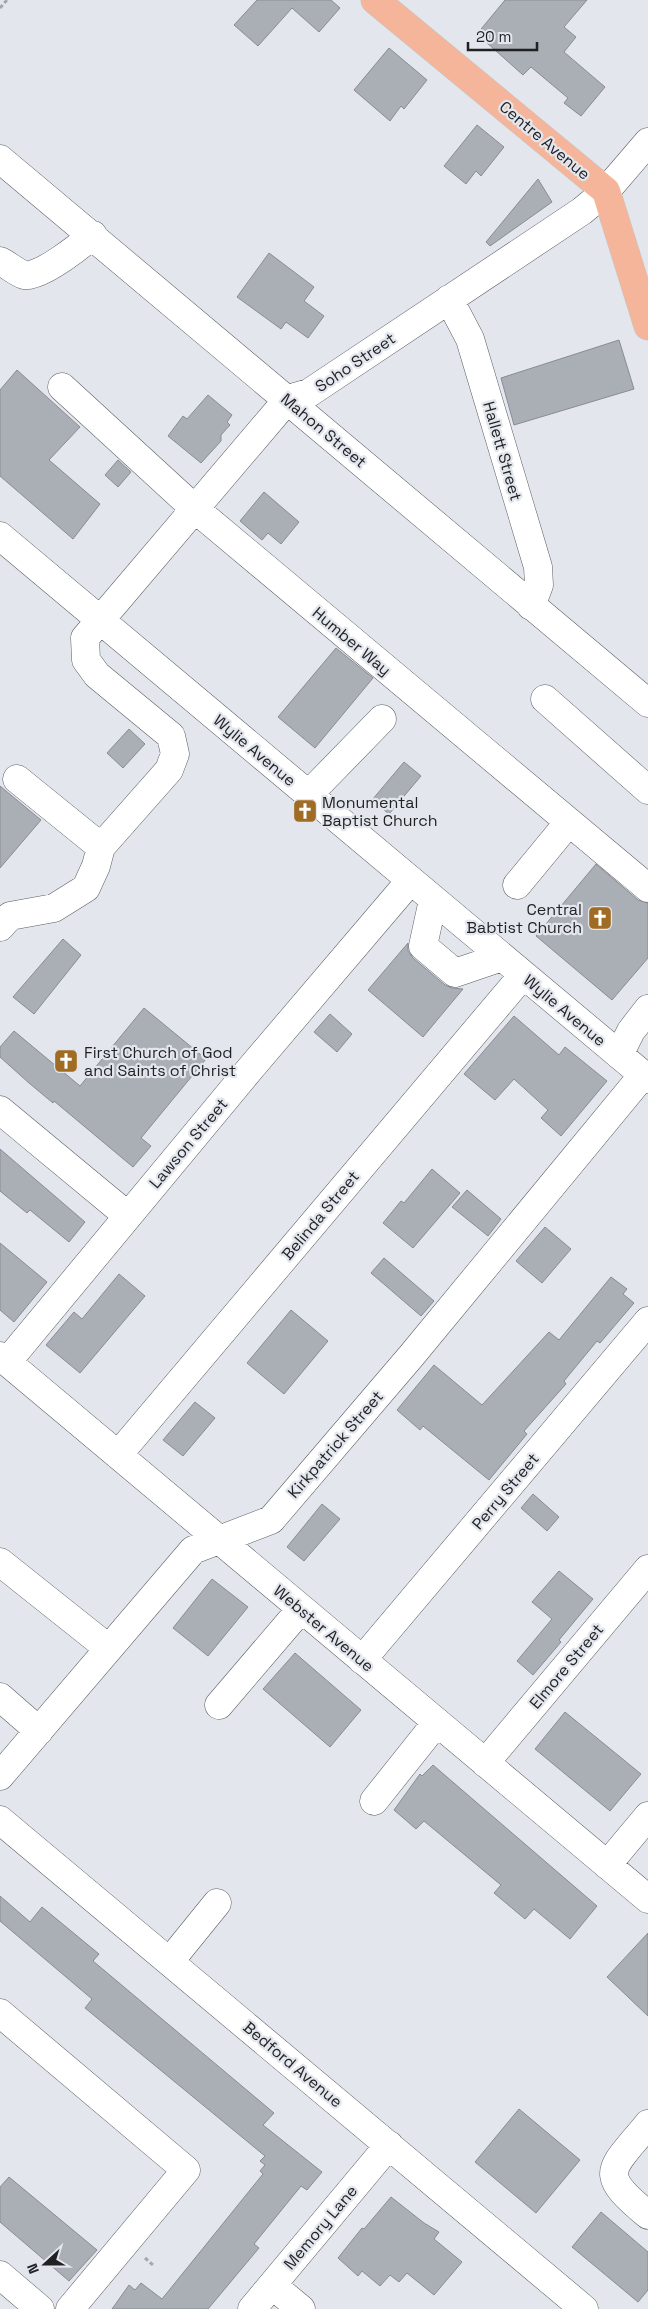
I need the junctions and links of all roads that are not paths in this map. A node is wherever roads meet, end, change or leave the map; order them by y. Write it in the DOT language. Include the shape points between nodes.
graph roads {
  1 [pos="375,0"];
  2 [pos="648,142"];
  3 [pos="0,158"];
  4 [pos="606,191"];
  5 [pos="94,235"];
  6 [pos="0,261"];
  7 [pos="449,299"];
  8 [pos="648,326"];
  9 [pos="62,387"];
  10 [pos="288,399"];
  11 [pos="195,509"];
  12 [pos="0,536"];
  13 [pos="532,606"];
  14 [pos="101,621"];
  15 [pos="545,699"];
  16 [pos="648,703"];
  17 [pos="382,718"];
  18 [pos="16,778"];
  19 [pos="648,790"];
  20 [pos="308,795"];
  21 [pos="569,822"];
  22 [pos="101,848"];
  23 [pos="410,881"];
  24 [pos="517,885"];
  25 [pos="648,888"];
  26 [pos="434,900"];
  27 [pos="5,922"];
  28 [pos="502,957"];
  29 [pos="523,975"];
  30 [pos="648,1009"];
  31 [pos="619,1055"];
  32 [pos="646,1077"];
  33 [pos="0,1110"];
  34 [pos="128,1216"];
  35 [pos="648,1321"];
  36 [pos="4,1359"];
  37 [pos="118,1455"];
  38 [pos="220,1540"];
  39 [pos="0,1562"];
  40 [pos="648,1568"];
  41 [pos="301,1609"];
  42 [pos="108,1648"];
  43 [pos="362,1660"];
  44 [pos="0,1697"];
  45 [pos="219,1705"];
  46 [pos="437,1722"];
  47 [pos="39,1731"];
  48 [pos="485,1763"];
  49 [pos="0,1776"];
  50 [pos="374,1801"];
  51 [pos="648,1816"];
  52 [pos="0,1820"];
  53 [pos="607,1865"];
  54 [pos="648,1899"];
  55 [pos="217,1903"];
  56 [pos="170,1960"];
  57 [pos="0,2013"];
  58 [pos="648,2124"];
  59 [pos="388,2145"];
  60 [pos="648,2215"];
  61 [pos="0,2275"];
  62 [pos="272,2285"];
  63 [pos="582,2308"];
  64 [pos="40,2309"];
  65 [pos="70,2309"];
  66 [pos="252,2309"];
  67 [pos="301,2309"];
  1 -- 4 [label="main road, Centre Avenue"];
  2 -- 4 [label="street, Soho Street"];
  3 -- 5 [label="street, Mahon Street"];
  4 -- 7 [label="street, Soho Street" via="582,211"];
  4 -- 8 [label="main road, Centre Avenue"];
  5 -- 6 [label="street" via="71,253 34,274 24,275"];
  5 -- 10 [label="street, Mahon Street"];
  7 -- 10 [label="street, Soho Street" via="309,393"];
  7 -- 13 [label="street, Hallett Street" via="470,340 538,567 539,585"];
  9 -- 11 [label="street, Humber Way"];
  10 -- 11 [label="street"];
  10 -- 13 [label="street, Mahon Street"];
  11 -- 14 [label="street"];
  11 -- 21 [label="street, Humber Way"];
  12 -- 14 [label="street, Wylie Avenue"];
  13 -- 16 [label="street, Mahon Street"];
  14 -- 20 [label="street, Wylie Avenue"];
  14 -- 22 [label="street" via="85,638 86,660 97,675 171,736 175,754 168,770"];
  15 -- 19 [label="street"];
  17 -- 20 [label="street"];
  18 -- 22 [label="street"];
  20 -- 23 [label="street, Wylie Avenue"];
  21 -- 24 [label="street"];
  21 -- 25 [label="street, Humber Way"];
  22 -- 27 [label="street" via="86,888 54,908"];
  23 -- 26 [label="street, Wylie Avenue"];
  23 -- 34 [label="street, Lawson Street"];
  26 -- 28 [label="street, Wylie Avenue"];
  26 -- 28 [label="street" via="422,946 455,973"];
  28 -- 29 [label="street, Wylie Avenue"];
  29 -- 31 [label="street, Wylie Avenue"];
  29 -- 37 [label="street, Belinda Street"];
  30 -- 31 [label="street"];
  31 -- 32 [label="street, Wylie Avenue"];
  32 -- 38 [label="street, Kirkpatrick Street" via="271,1520"];
  33 -- 34 [label="street"];
  34 -- 36 [label="street, Lawson Street"];
  35 -- 43 [label="street, Perry Street"];
  36 -- 37 [label="street, Webster Avenue"];
  37 -- 38 [label="street, Webster Avenue"];
  38 -- 41 [label="street, Webster Avenue"];
  38 -- 42 [label="street, Kirkpatrick Street" via="193,1550"];
  39 -- 42 [label="street"];
  40 -- 48 [label="street, Elmore Street"];
  41 -- 43 [label="street, Webster Avenue"];
  41 -- 45 [label="street"];
  42 -- 47 [label="street, Kirkpatrick Street"];
  43 -- 46 [label="street, Webster Avenue"];
  44 -- 47 [label="street"];
  46 -- 48 [label="street, Webster Avenue"];
  46 -- 50 [label="street"];
  47 -- 49 [label="street, Kirkpatrick Street"];
  48 -- 53 [label="street, Webster Avenue"];
  51 -- 53 [label="street"];
  52 -- 56 [label="street, Bedford Avenue"];
  53 -- 54 [label="street, Webster Avenue"];
  55 -- 56 [label="street"];
  56 -- 59 [label="street, Bedford Avenue"];
  57 -- 65 [label="street" via="186,2170"];
  58 -- 60 [label="street" via="614,2166 614,2181 623,2194"];
  59 -- 62 [label="street, Memory Lane"];
  59 -- 63 [label="street, Bedford Avenue"];
  61 -- 64 [label="street"];
  62 -- 66 [label="street, Memory Lane"];
  62 -- 67 [label="street"];
}
